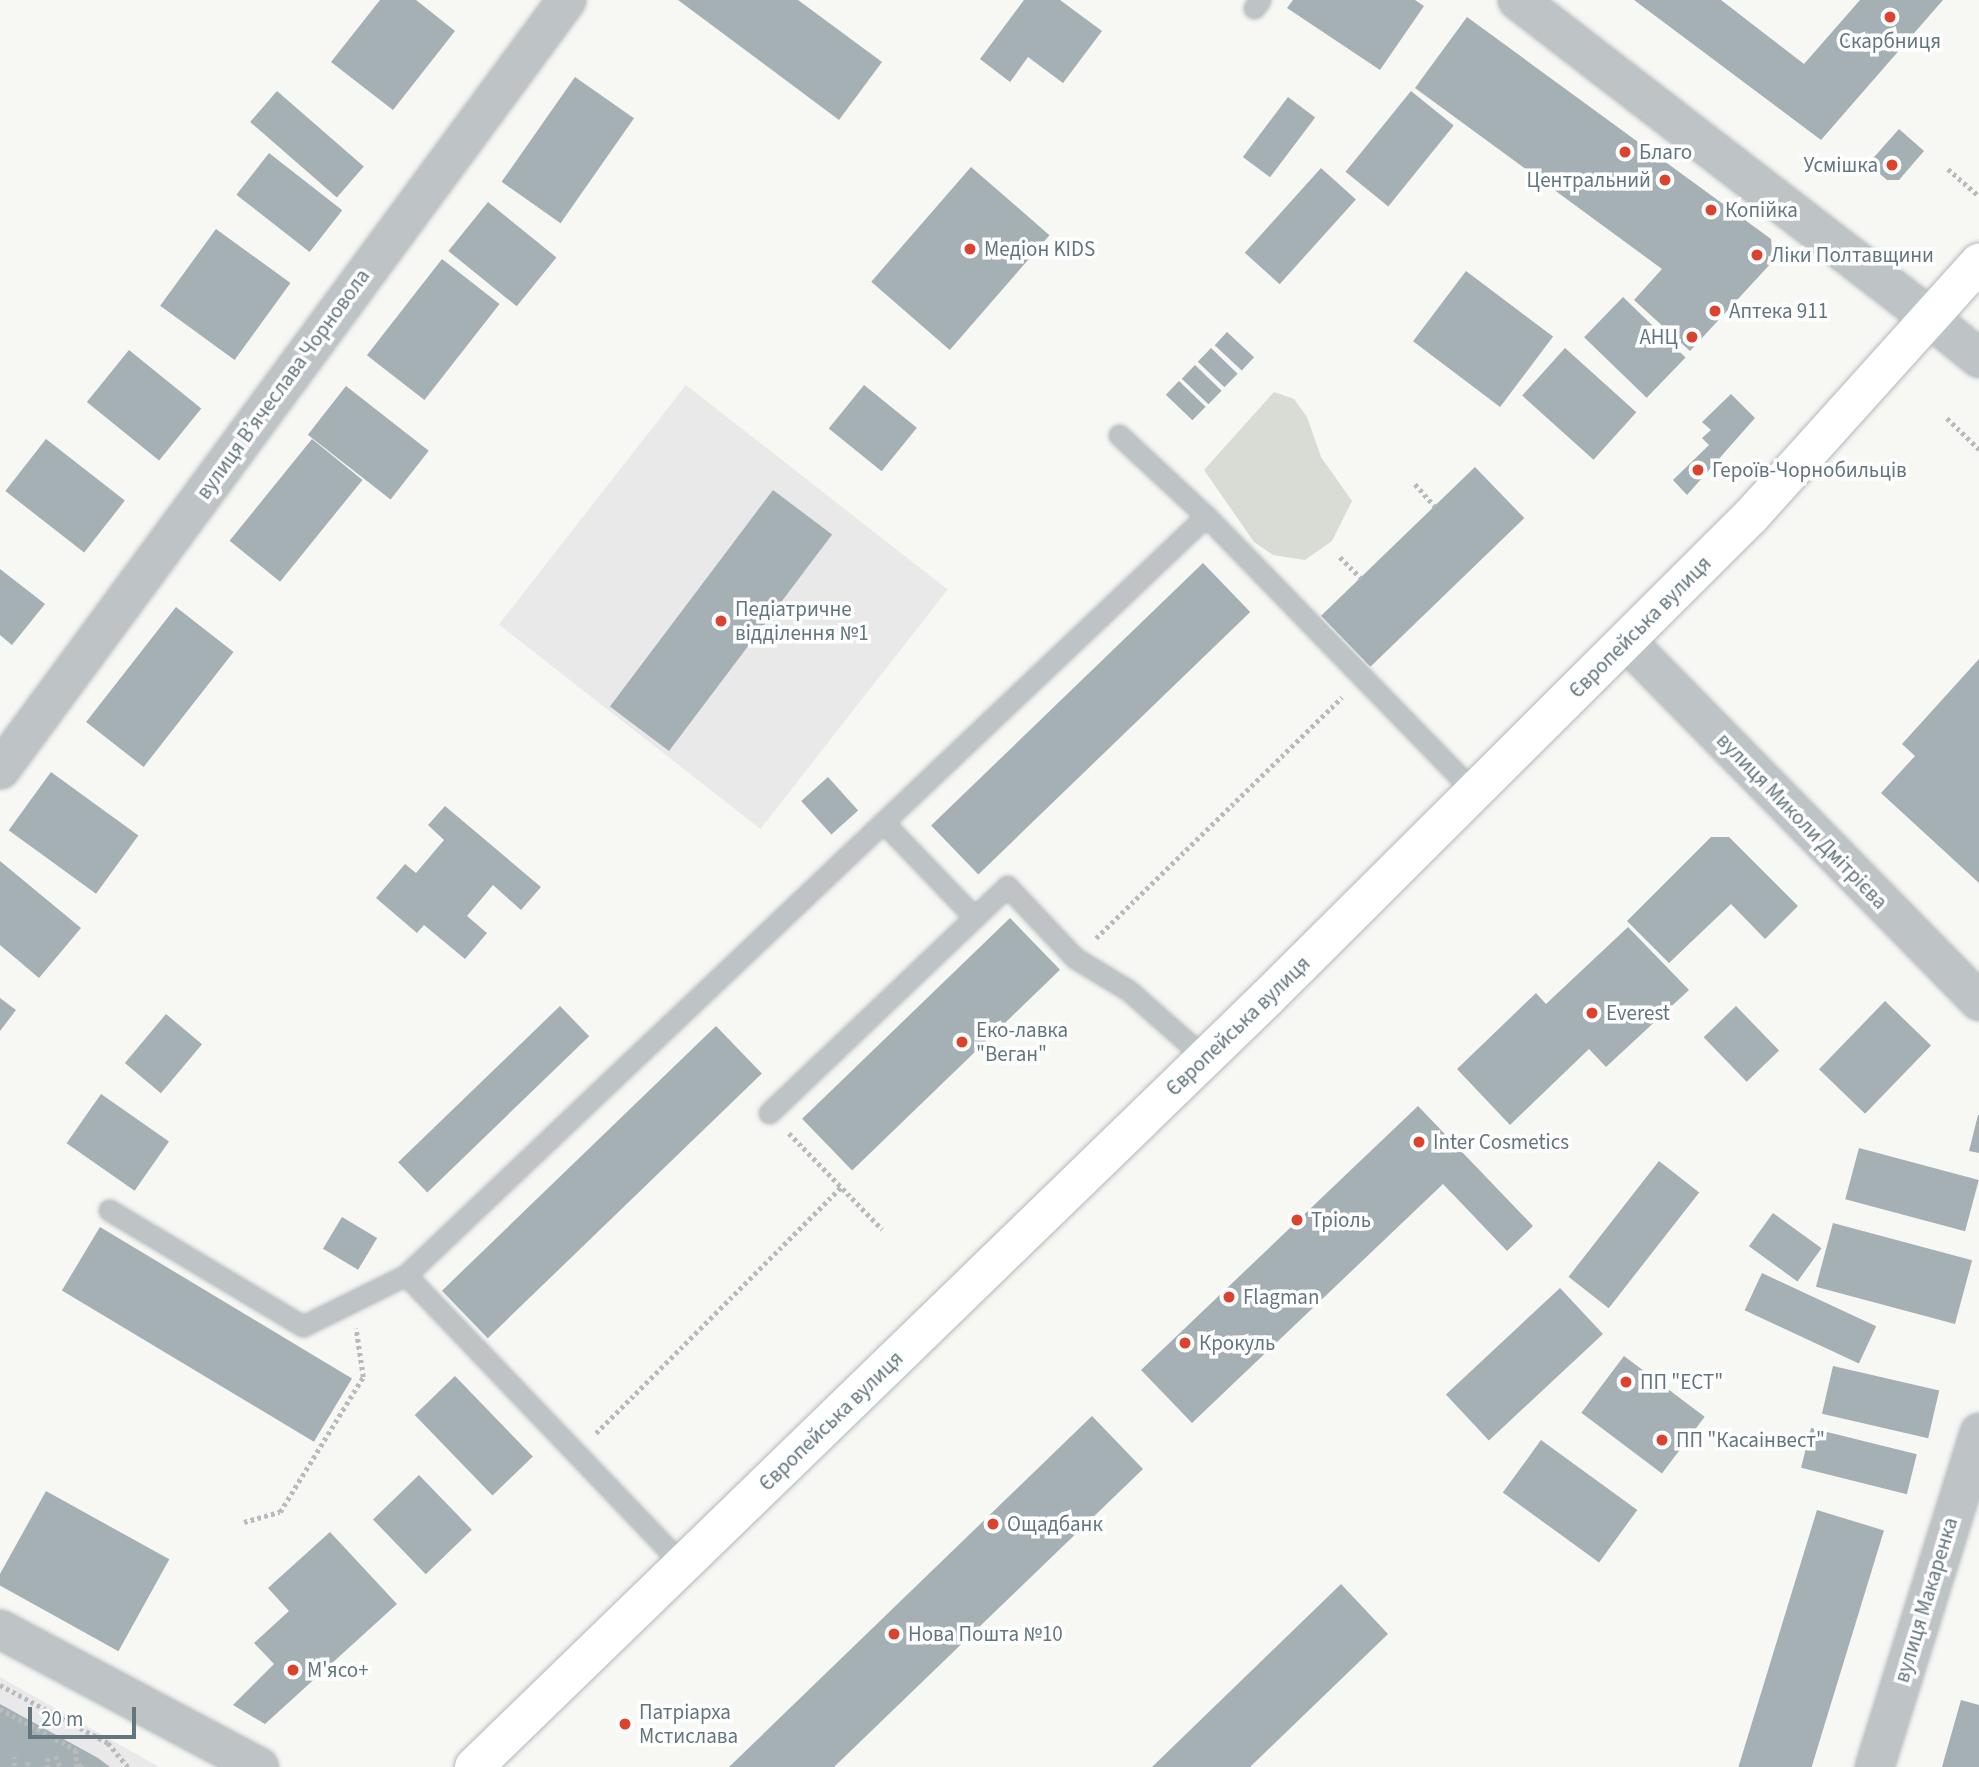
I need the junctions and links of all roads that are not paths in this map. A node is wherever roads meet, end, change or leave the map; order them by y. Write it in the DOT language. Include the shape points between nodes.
graph roads {
  1 [pos="566,0"];
  2 [pos="1518,0"];
  3 [pos="1979,263"];
  4 [pos="1930,318"];
  5 [pos="1979,358"];
  6 [pos="1119,435"];
  7 [pos="1206,516"];
  8 [pos="1626,640"];
  9 [pos="0,769"];
  10 [pos="1474,792"];
  11 [pos="883,822"];
  12 [pos="974,917"];
  13 [pos="1979,1001"];
  14 [pos="1205,1058"];
  15 [pos="769,1113"];
  16 [pos="109,1210"];
  17 [pos="406,1275"];
  18 [pos="1979,1432"];
  19 [pos="683,1565"];
  20 [pos="0,1629"];
  21 [pos="259,1767"];
  22 [pos="474,1767"];
  23 [pos="1874,1767"];
  1 -- 9 [label="street, вулиця Вʼячеслава Чорновола"];
  2 -- 4 [label="street"];
  3 -- 4 [label="main road, Європейська вулиця"];
  4 -- 5 [label="street"];
  4 -- 8 [label="main road, Європейська вулиця" via="1751,516"];
  6 -- 7 [label="lane"];
  7 -- 10 [label="lane"];
  7 -- 11 [label="lane"];
  8 -- 10 [label="main road, Європейська вулиця"];
  8 -- 13 [label="street, вулиця Миколи Дмітрієва"];
  10 -- 14 [label="main road, Європейська вулиця"];
  11 -- 12 [label="lane"];
  11 -- 17 [label="lane"];
  12 -- 14 [label="lane" via="1007,886 1075,958 1128,990"];
  12 -- 15 [label="lane"];
  14 -- 19 [label="main road, Європейська вулиця"];
  16 -- 17 [label="lane" via="303,1326"];
  17 -- 19 [label="lane"];
  18 -- 23 [label="street, вулиця Макаренка"];
  19 -- 22 [label="main road, Європейська вулиця"];
  20 -- 21 [label="street"];
}
